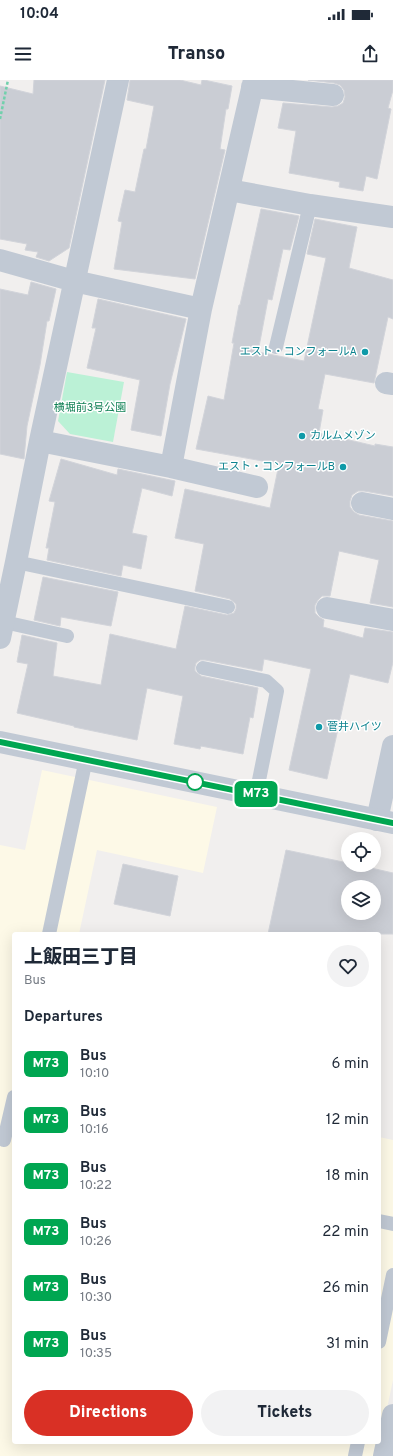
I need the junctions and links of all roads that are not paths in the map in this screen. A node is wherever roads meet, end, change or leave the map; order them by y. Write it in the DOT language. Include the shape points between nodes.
graph roads {
  1 [pos="118,80"];
  2 [pos="253,84"];
  3 [pos="333,95"];
  4 [pos="229,190"];
  5 [pos="310,205"];
  6 [pos="393,217"];
  7 [pos="0,260"];
  8 [pos="74,281"];
  9 [pos="201,309"];
  10 [pos="276,347"];
  11 [pos="40,441"];
  12 [pos="171,467"];
  13 [pos="257,487"];
  14 [pos="362,503"];
  15 [pos="393,509"];
  16 [pos="16,562"];
  17 [pos="228,607"];
  18 [pos="327,608"];
  19 [pos="393,620"];
  20 [pos="2,630"];
  21 [pos="67,636"];
  22 [pos="203,668"];
  23 [pos="0,742"];
  24 [pos="393,746"];
  25 [pos="86,759"];
  26 [pos="256,795"];
  27 [pos="385,822"];
  28 [pos="49,932"];
  29 [pos="12,1108"];
  30 [pos="6,1141"];
  31 [pos="381,1221"];
  32 [pos="393,1224"];
  33 [pos="393,1275"];
  34 [pos="381,1332"];
  35 [pos="393,1415"];
  36 [pos="358,1444"];
  37 [pos="355,1456"];
  38 [pos="384,1456"];
  1 -- 8 [label="street"];
  2 -- 3 [label="street"];
  2 -- 4 [label="street"];
  4 -- 5 [label="street"];
  4 -- 9 [label="street"];
  5 -- 6 [label="street"];
  5 -- 10 [label="lane"];
  7 -- 8 [label="street"];
  8 -- 9 [label="street"];
  8 -- 11 [label="street"];
  9 -- 12 [label="street"];
  11 -- 12 [label="street"];
  11 -- 16 [label="street"];
  12 -- 13 [label="street"];
  14 -- 15 [label="street"];
  16 -- 17 [label="lane"];
  16 -- 20 [label="street"];
  18 -- 19 [label="street"];
  20 -- 21 [label="lane"];
  22 -- 26 [label="lane" via="266,681 276,691"];
  23 -- 25 [label="street"];
  24 -- 27 [label="street"];
  25 -- 26 [label="street"];
  25 -- 28 [label="lane"];
  26 -- 27 [label="street"];
  29 -- 30 [label="lane"];
  31 -- 32 [label="lane"];
  33 -- 34 [label="lane"];
  35 -- 38 [label="street"];
  36 -- 37 [label="lane"];
}
